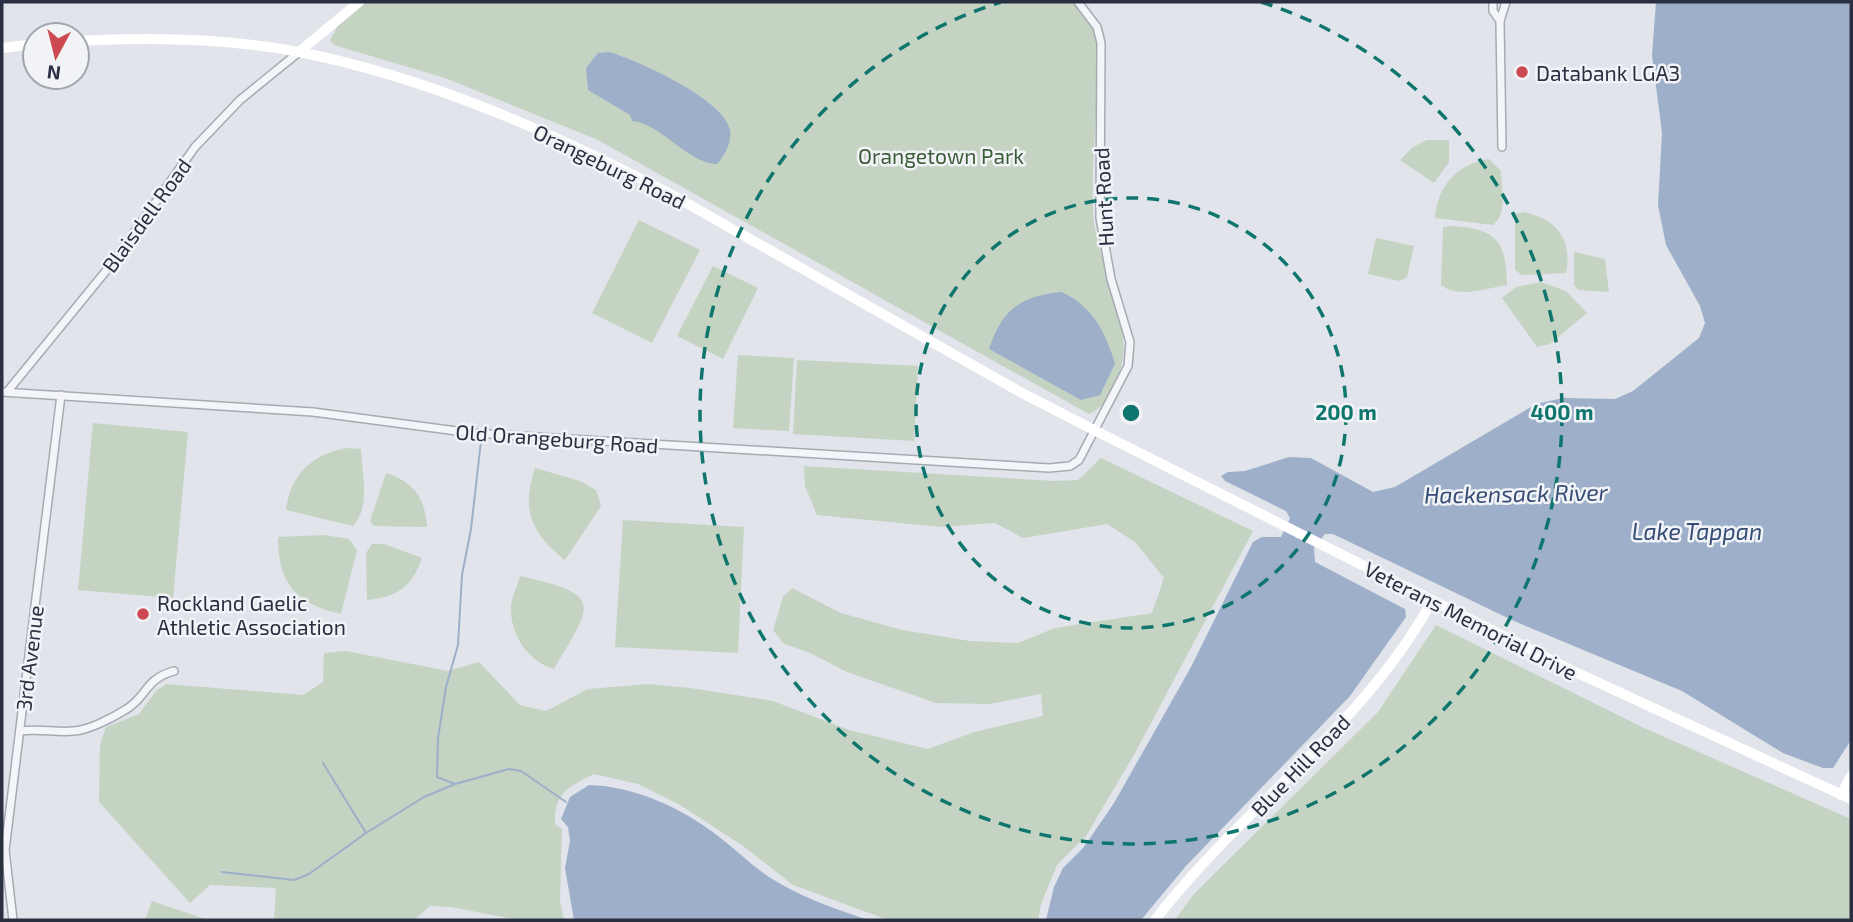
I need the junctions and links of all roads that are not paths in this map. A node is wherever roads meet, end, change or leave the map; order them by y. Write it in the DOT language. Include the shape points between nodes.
graph roads {
  1 [pos="359,2"];
  2 [pos="1078,2"];
  3 [pos="1493,2"];
  4 [pos="1506,2"];
  5 [pos="1500,21"];
  6 [pos="91,41"];
  7 [pos="21,46"];
  8 [pos="2,48"];
  9 [pos="299,52"];
  10 [pos="1502,147"];
  11 [pos="5,392"];
  12 [pos="61,395"];
  13 [pos="1096,431"];
  14 [pos="1432,601"];
  15 [pos="174,671"];
  16 [pos="20,731"];
  17 [pos="1851,776"];
  18 [pos="1846,797"];
  19 [pos="3,849"];
  20 [pos="13,920"];
  21 [pos="1155,920"];
  1 -- 9 [label="main road"];
  2 -- 13 [label="street, Hunt Road" via="1097,27 1101,43 1100,218 1129,342 1124,379"];
  3 -- 5 [label="street"];
  4 -- 5 [label="street"];
  5 -- 10 [label="street"];
  6 -- 9 [label="main road, Orangeburg Road" via="186,40"];
  7 -- 8 [label="main road"];
  9 -- 11 [label="street, Blaisdell Road" via="232,108 195,147 116,258"];
  9 -- 13 [label="main road, Orangeburg Road" via="458,98 617,166"];
  11 -- 12 [label="street, Old Orangeburg Road"];
  12 -- 13 [label="street, Old Orangeburg Road" via="313,411 472,433 1049,468 1075,463"];
  12 -- 16 [label="street, 3rd Avenue"];
  13 -- 14 [label="main road, Veterans Memorial Drive"];
  14 -- 18 [label="main road, Veterans Memorial Drive" via="1682,724"];
  14 -- 21 [label="main road, Blue Hill Road" via="1373,689 1198,869"];
  15 -- 16 [label="street" via="152,680 123,712 76,731"];
  16 -- 19 [label="street, 3rd Avenue"];
  17 -- 18 [label="main road"];
  19 -- 20 [label="street, 3rd Avenue"];
}
